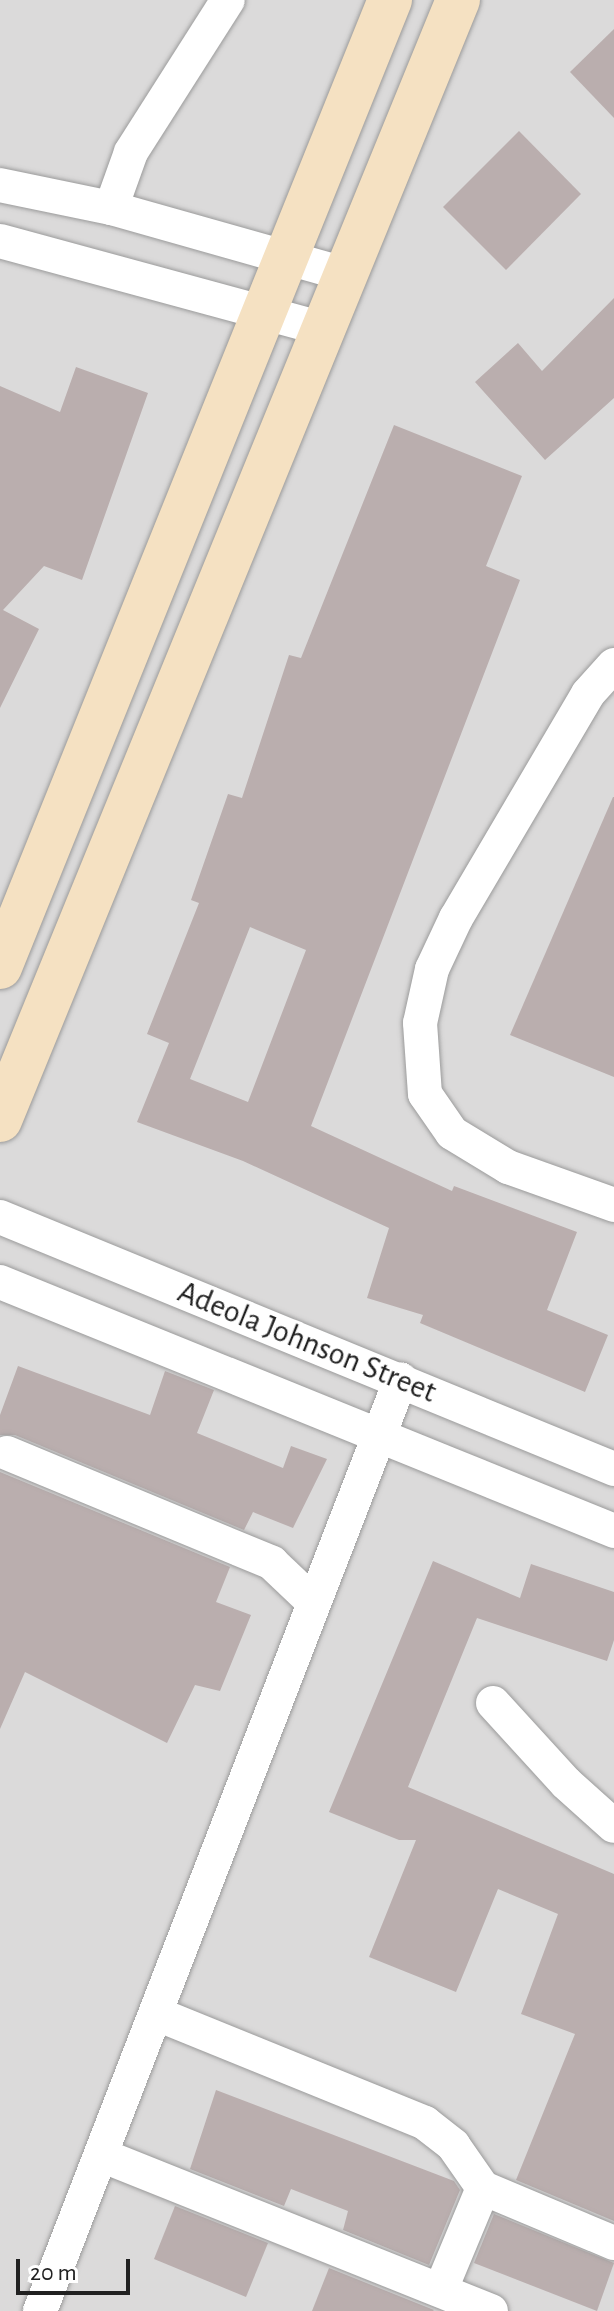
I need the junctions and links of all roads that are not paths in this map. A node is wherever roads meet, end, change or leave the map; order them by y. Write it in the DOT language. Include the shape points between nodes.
graph roads {
  1 [pos="228,0"];
  2 [pos="390,0"];
  3 [pos="458,0"];
  4 [pos="0,185"];
  5 [pos="111,208"];
  6 [pos="0,241"];
  7 [pos="286,254"];
  8 [pos="345,274"];
  9 [pos="265,311"];
  10 [pos="325,329"];
  11 [pos="614,665"];
  12 [pos="0,967"];
  13 [pos="0,1120"];
  14 [pos="614,1205"];
  15 [pos="0,1217"];
  16 [pos="0,1282"];
  17 [pos="401,1379"];
  18 [pos="380,1432"];
  19 [pos="7,1453"];
  20 [pos="614,1469"];
  21 [pos="614,1531"];
  22 [pos="312,1601"];
  23 [pos="493,1703"];
  24 [pos="614,1826"];
  25 [pos="157,2014"];
  26 [pos="101,2155"];
  27 [pos="483,2188"];
  28 [pos="614,2243"];
  29 [pos="441,2289"];
  30 [pos="40,2311"];
  31 [pos="491,2311"];
  1 -- 5 [label="street" via="131,152"];
  2 -- 7 [label="street"];
  3 -- 8 [label="street"];
  4 -- 5 [label="street"];
  5 -- 7 [label="street"];
  6 -- 9 [label="street"];
  7 -- 8 [label="street"];
  7 -- 9 [label="street"];
  8 -- 10 [label="street"];
  9 -- 10 [label="street"];
  9 -- 12 [label="street"];
  10 -- 13 [label="street"];
  11 -- 14 [label="street" via="588,694 456,918 432,969 420,1023 425,1094 452,1133 508,1167"];
  15 -- 17 [label="street, Adeola Johnson Street"];
  16 -- 18 [label="street, Adeola Johnson Street"];
  17 -- 18 [label="street"];
  17 -- 20 [label="street, Adeola Johnson Street"];
  18 -- 21 [label="street, Adeola Johnson Street"];
  18 -- 22 [label="street"];
  19 -- 22 [label="street" via="272,1563"];
  22 -- 25 [label="street"];
  23 -- 24 [label="street" via="566,1783"];
  25 -- 26 [label="street"];
  25 -- 27 [label="street" via="425,2123 453,2145"];
  26 -- 29 [label="street"];
  26 -- 30 [label="street"];
  27 -- 28 [label="street"];
  27 -- 29 [label="street"];
  29 -- 31 [label="street"];
}
